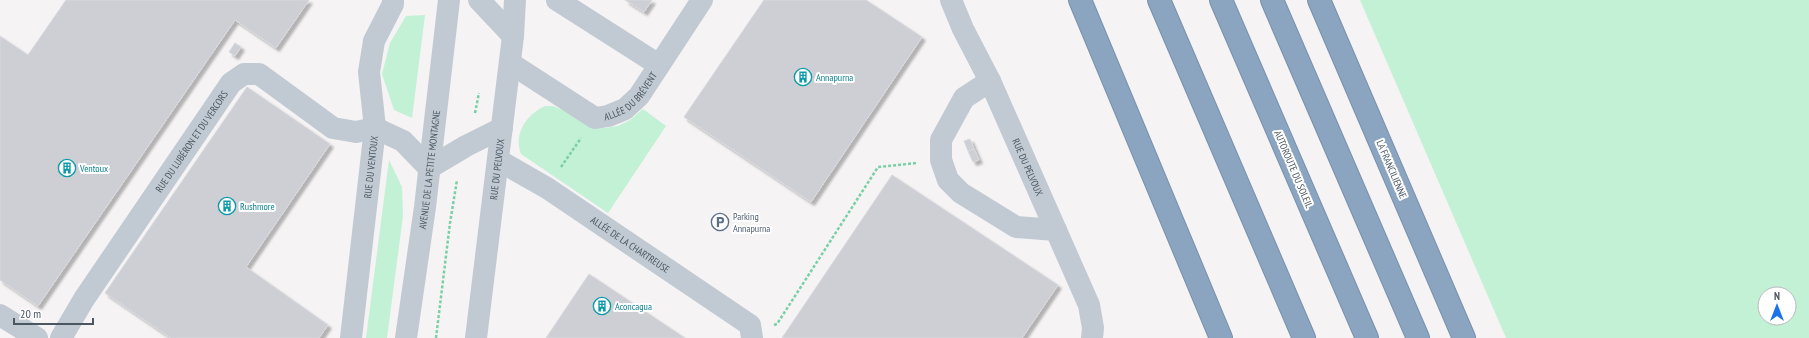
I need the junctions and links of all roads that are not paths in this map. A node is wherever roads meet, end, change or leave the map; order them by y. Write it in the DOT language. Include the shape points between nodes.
graph roads {
  1 [pos="449,0"];
  2 [pos="479,0"];
  3 [pos="516,0"];
  4 [pos="557,0"];
  5 [pos="702,0"];
  6 [pos="951,0"];
  7 [pos="1080,0"];
  8 [pos="1159,0"];
  9 [pos="1221,0"];
  10 [pos="1272,0"];
  11 [pos="1319,0"];
  12 [pos="396,1"];
  13 [pos="513,36"];
  14 [pos="510,63"];
  15 [pos="659,65"];
  16 [pos="990,81"];
  17 [pos="375,128"];
  18 [pos="502,128"];
  19 [pos="498,160"];
  20 [pos="429,168"];
  21 [pos="1056,230"];
  22 [pos="0,315"];
  23 [pos="1215,328"];
  24 [pos="752,337"];
  25 [pos="37,338"];
  26 [pos="61,338"];
  27 [pos="351,338"];
  28 [pos="406,338"];
  29 [pos="476,338"];
  30 [pos="1092,338"];
  31 [pos="1221,338"];
  32 [pos="1304,338"];
  33 [pos="1367,338"];
  34 [pos="1418,338"];
  35 [pos="1464,338"];
  1 -- 20 [label="street, AVENUE DE LA PETITE MONTAGNE"];
  2 -- 13 [label="street"];
  3 -- 13 [label="street, RUE DU PELVOUX"];
  4 -- 15 [label="street"];
  5 -- 15 [label="street, ALLÉE DU BRÉVENT"];
  6 -- 16 [label="street, RUE DU PELVOUX"];
  7 -- 23 [label="highway"];
  8 -- 32 [label="highway"];
  9 -- 33 [label="highway, AUTOROUTE DU SOLEIL"];
  10 -- 34 [label="highway"];
  11 -- 35 [label="highway, LA FRANCILIENNE"];
  12 -- 17 [label="street, RUE DU VENTOUX" via="374,41 369,72"];
  13 -- 14 [label="street, RUE DU PELVOUX"];
  14 -- 15 [label="street, ALLÉE DU BRÉVENT" via="594,118 625,109 639,96"];
  14 -- 18 [label="street, RUE DU PELVOUX"];
  16 -- 21 [label="street, RUE DU PELVOUX"];
  16 -- 21 [label="street" via="964,98 942,140 942,160 948,180 961,193 1016,227"];
  17 -- 20 [label="street" via="403,141"];
  17 -- 26 [label="street, RUE DU LUBÉRON ET DU VERCORS" via="356,132 333,128 259,74 244,74 231,83 84,299"];
  17 -- 27 [label="street, RUE DU VENTOUX"];
  18 -- 19 [label="street, RUE DU PELVOUX"];
  18 -- 20 [label="street"];
  19 -- 24 [label="street, ALLÉE DE LA CHARTREUSE" via="547,188 750,325"];
  19 -- 29 [label="street, RUE DU PELVOUX"];
  20 -- 28 [label="street, AVENUE DE LA PETITE MONTAGNE"];
  21 -- 30 [label="street, RUE DU PELVOUX" via="1089,305"];
  22 -- 25 [label="street"];
  23 -- 31 [label="highway"];
}
